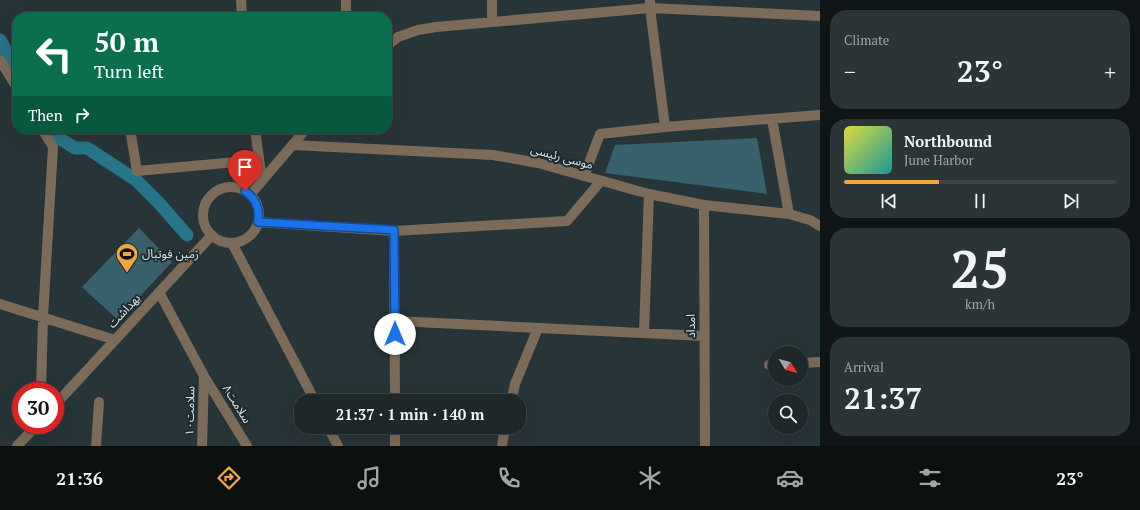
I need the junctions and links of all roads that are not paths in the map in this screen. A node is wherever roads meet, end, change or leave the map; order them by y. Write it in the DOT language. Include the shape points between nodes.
graph roads {
  1 [pos="242,0"];
  2 [pos="346,0"];
  3 [pos="492,0"];
  4 [pos="650,4"];
  5 [pos="242,12"];
  6 [pos="346,12"];
  7 [pos="820,16"];
  8 [pos="492,22"];
  9 [pos="392,42"];
  10 [pos="0,60"];
  11 [pos="12,80"];
  12 [pos="820,115"];
  13 [pos="772,119"];
  14 [pos="665,127"];
  15 [pos="45,134"];
  16 [pos="131,134"];
  17 [pos="256,134"];
  18 [pos="302,134"];
  19 [pos="293,144"];
  20 [pos="259,160"];
  21 [pos="584,176"];
  22 [pos="601,181"];
  23 [pos="262,182"];
  24 [pos="649,194"];
  25 [pos="250,195"];
  26 [pos="704,205"];
  27 [pos="790,214"];
  28 [pos="258,222"];
  29 [pos="820,226"];
  30 [pos="394,230"];
  31 [pos="212,235"];
  32 [pos="232,243"];
  33 [pos="159,292"];
  34 [pos="0,304"];
  35 [pos="43,317"];
  36 [pos="395,321"];
  37 [pos="538,328"];
  38 [pos="644,333"];
  39 [pos="704,336"];
  40 [pos="115,340"];
  41 [pos="820,362"];
  42 [pos="808,363"];
  43 [pos="204,376"];
  44 [pos="41,382"];
  45 [pos="311,394"];
  46 [pos="395,394"];
  47 [pos="512,394"];
  48 [pos="64,395"];
  49 [pos="99,402"];
  50 [pos="28,434"];
  51 [pos="332,434"];
  52 [pos="395,434"];
  53 [pos="504,434"];
  54 [pos="17,446"];
  55 [pos="96,446"];
  56 [pos="202,446"];
  57 [pos="247,446"];
  58 [pos="338,446"];
  59 [pos="395,446"];
  60 [pos="502,446"];
  61 [pos="705,446"];
  1 -- 5 [label="street"];
  2 -- 6 [label="street"];
  3 -- 8 [label="street"];
  4 -- 7 [label="street"];
  4 -- 8 [label="street"];
  4 -- 14 [label="street"];
  8 -- 9 [label="street" via="418,30"];
  10 -- 11 [label="street"];
  12 -- 13 [label="street"];
  13 -- 14 [label="street"];
  13 -- 27 [label="street"];
  14 -- 21 [label="street" via="600,134"];
  15 -- 35 [label="street" via="53,147"];
  16 -- 20 [label="street" via="136,171"];
  17 -- 20 [label="street"];
  18 -- 19 [label="street"];
  19 -- 21 [label="street, موسی رئیسی" via="493,155 538,163"];
  19 -- 23 [label="street"];
  20 -- 23 [label="street"];
  21 -- 22 [label="street, موسی رئیسی"];
  22 -- 24 [label="street, موسی رئیسی"];
  22 -- 30 [label="street" via="567,221"];
  23 -- 25 [label="street"];
  24 -- 26 [label="street, موسی رئیسی"];
  24 -- 38 [label="street"];
  25 -- 28 [label="street" via="258,207"];
  25 -- 31 [label="street" via="238,188 231,188 211,196 204,209 204,216"];
  26 -- 27 [label="street, موسی رئیسی"];
  26 -- 39 [label="street, امداد"];
  27 -- 29 [label="street, موسی رئیسی"];
  28 -- 30 [label="street"];
  28 -- 32 [label="street" via="246,239"];
  30 -- 36 [label="street"];
  31 -- 32 [label="street" via="218,240"];
  31 -- 33 [label="street, بهداشت"];
  32 -- 45 [label="street"];
  33 -- 40 [label="street, بهداشت"];
  33 -- 43 [label="street, سلامت۸"];
  34 -- 35 [label="street"];
  35 -- 40 [label="street"];
  35 -- 44 [label="street"];
  36 -- 37 [label="street"];
  36 -- 46 [label="street"];
  37 -- 38 [label="street"];
  37 -- 47 [label="street"];
  38 -- 39 [label="street"];
  39 -- 61 [label="street, امداد"];
  40 -- 48 [label="street, بهداشت"];
  41 -- 42 [label="street"];
  43 -- 56 [label="street, سلامت۱۰"];
  43 -- 57 [label="street, سلامت۸"];
  49 -- 55 [label="street"];
  50 -- 54 [label="street"];
  51 -- 58 [label="street"];
  52 -- 59 [label="street"];
  53 -- 60 [label="street"];
}
